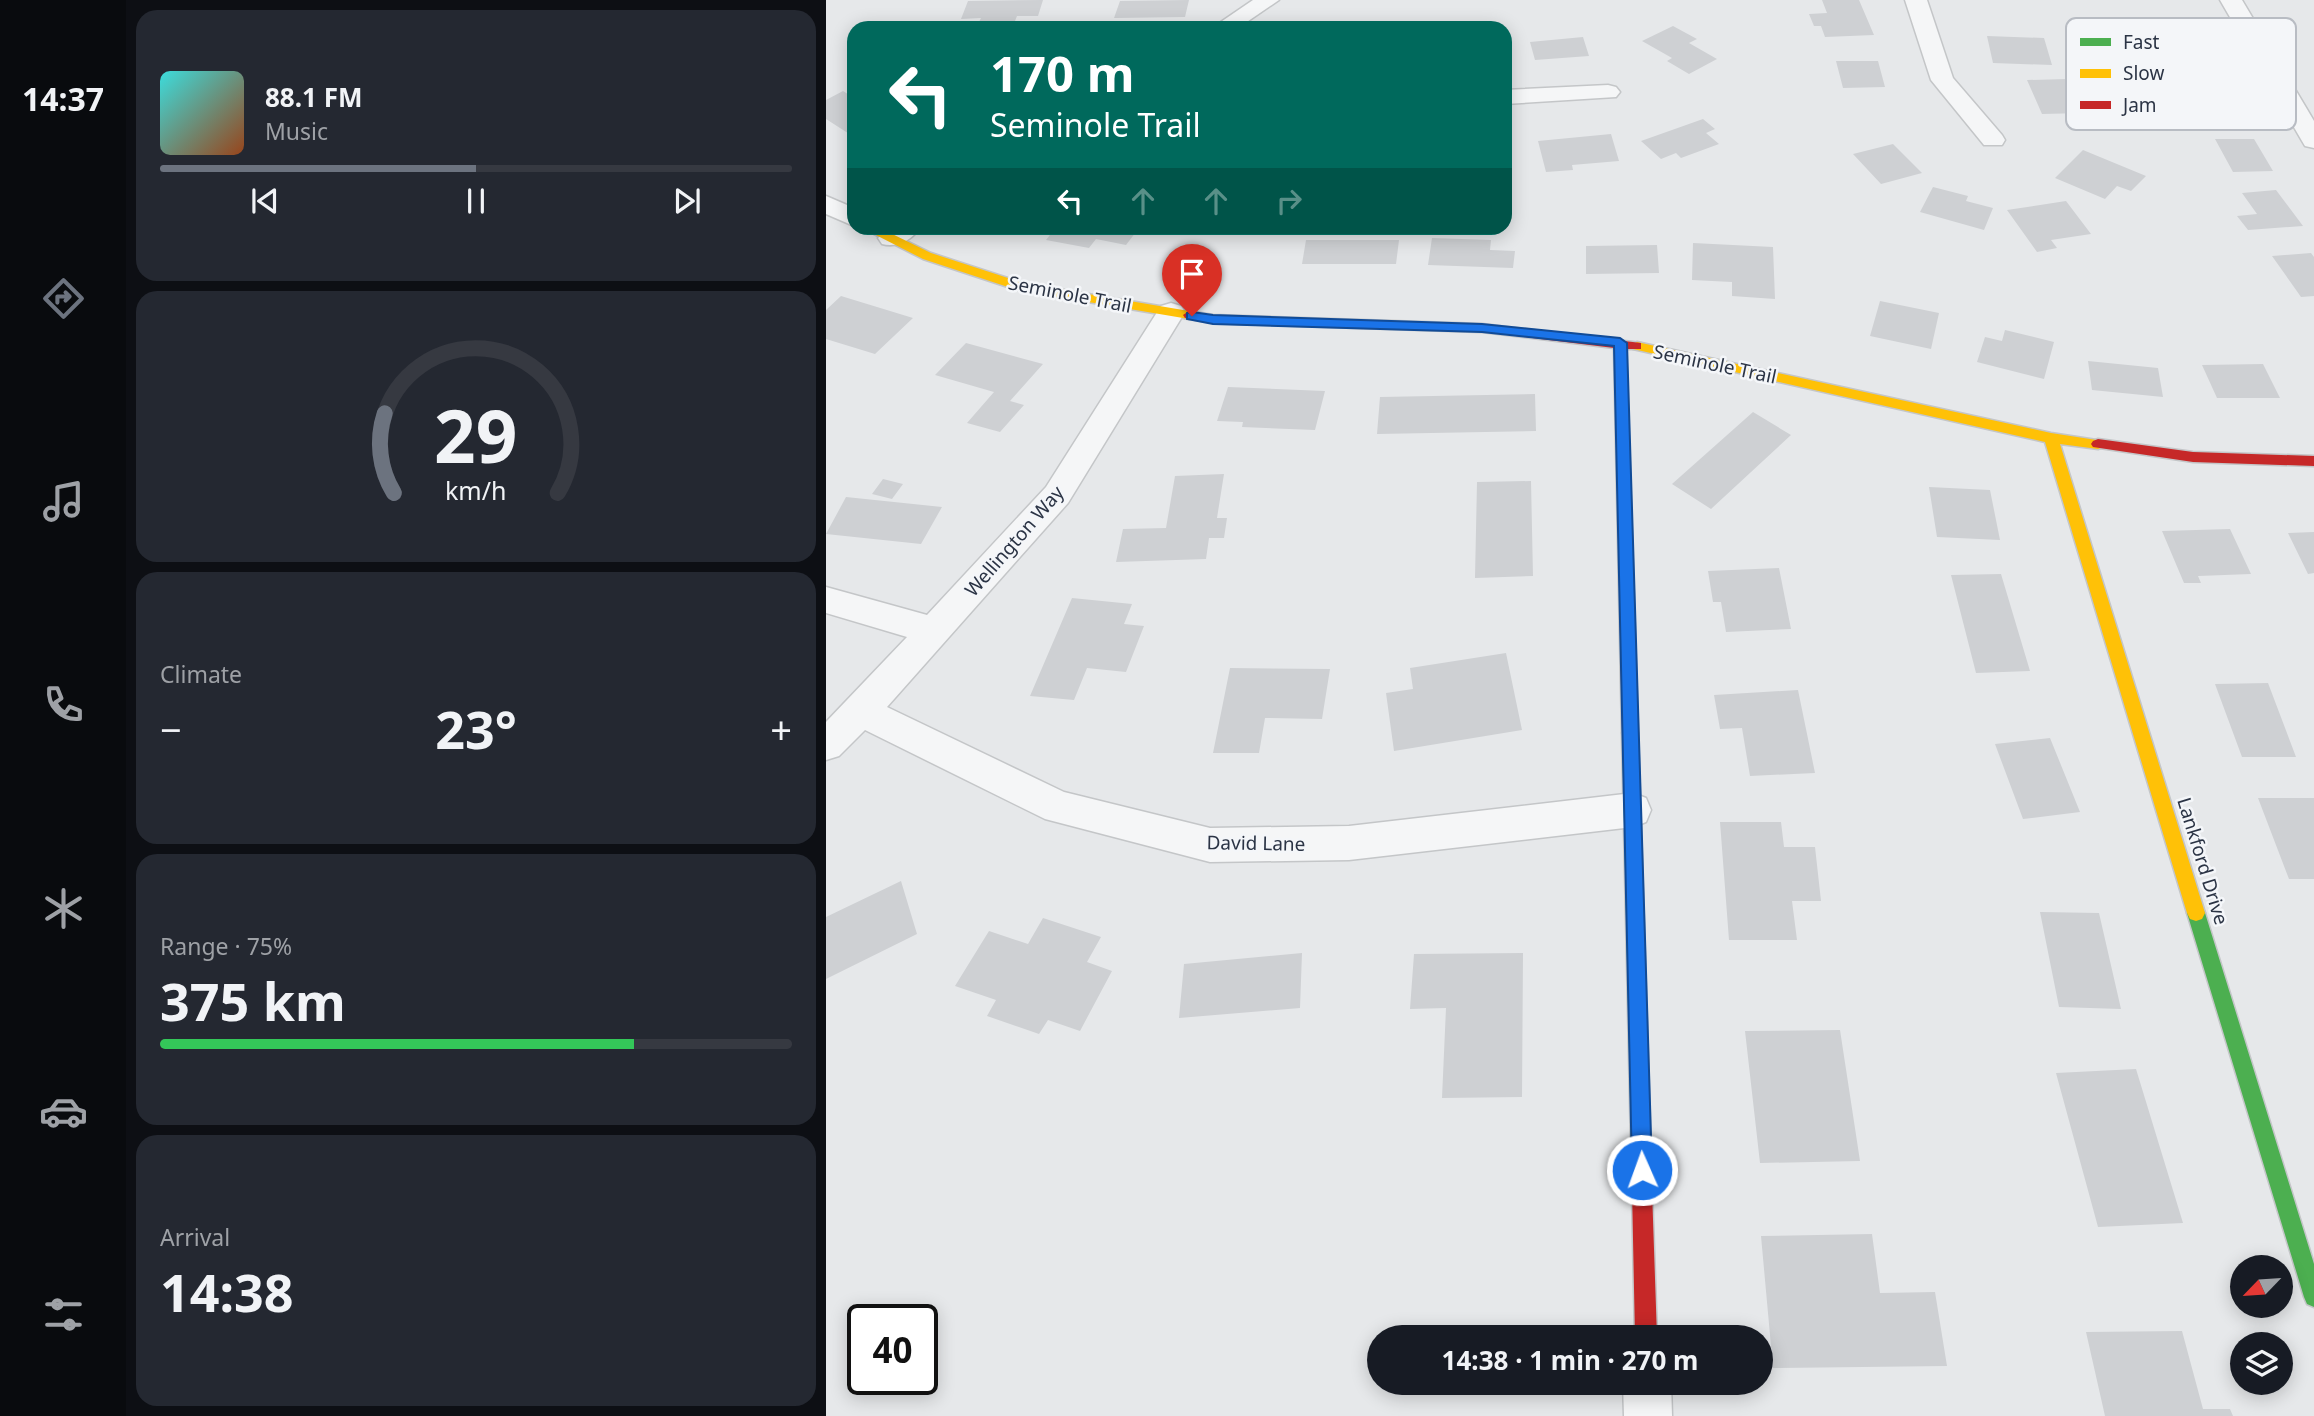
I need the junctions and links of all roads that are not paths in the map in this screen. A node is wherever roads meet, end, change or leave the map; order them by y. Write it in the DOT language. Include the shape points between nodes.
graph roads {
  1 [pos="1268,0"];
  2 [pos="1916,0"];
  3 [pos="2231,0"];
  4 [pos="2242,18"];
  5 [pos="1234,21"];
  6 [pos="1608,92"];
  7 [pos="1512,97"];
  8 [pos="2296,110"];
  9 [pos="1993,140"];
  10 [pos="2314,141"];
  11 [pos="826,204"];
  12 [pos="847,214"];
  13 [pos="896,235"];
  14 [pos="1171,312"];
  15 [pos="1620,343"];
  16 [pos="2051,438"];
  17 [pos="2314,461"];
  18 [pos="826,600"];
  19 [pos="934,631"];
  20 [pos="862,711"];
  21 [pos="826,745"];
  22 [pos="1633,810"];
  23 [pos="2314,1297"];
  24 [pos="1646,1325"];
  25 [pos="1647,1395"];
  26 [pos="1648,1416"];
  1 -- 5 [label="street"];
  2 -- 9 [label="street" via="1941,80"];
  3 -- 4 [label="street"];
  6 -- 7 [label="street"];
  8 -- 10 [label="street"];
  11 -- 12 [label="street"];
  13 -- 14 [label="street, Seminole Trail" via="927,256 1021,287"];
  14 -- 15 [label="street, Seminole Trail" via="1213,319 1482,328"];
  14 -- 19 [label="street, Wellington Way" via="1058,495"];
  15 -- 16 [label="street, Seminole Trail"];
  15 -- 22 [label="street"];
  16 -- 17 [label="street, Seminole Trail" via="2193,457"];
  16 -- 23 [label="street, Lankford Drive"];
  18 -- 19 [label="street"];
  19 -- 20 [label="street, Wellington Way"];
  20 -- 21 [label="street, Wellington Way"];
  20 -- 22 [label="street, David Lane" via="1058,807 1210,845 1349,844"];
  22 -- 24 [label="street"];
  25 -- 26 [label="street"];
}
